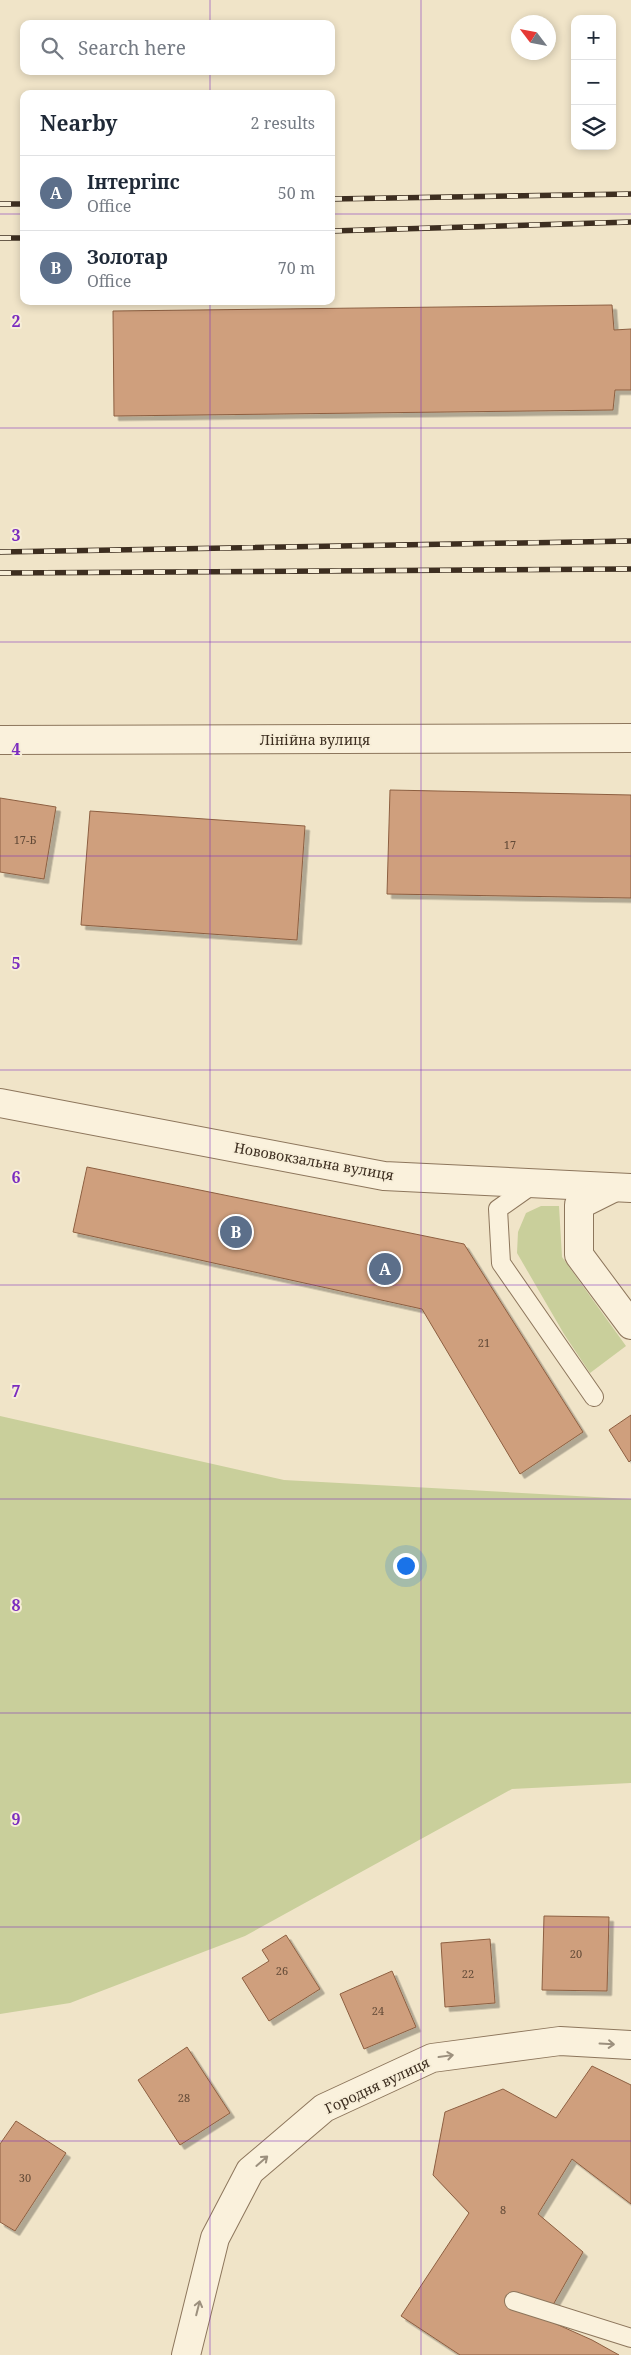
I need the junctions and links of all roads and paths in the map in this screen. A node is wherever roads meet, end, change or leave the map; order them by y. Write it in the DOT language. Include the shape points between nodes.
graph roads {
  1 [pos="631,738"];
  2 [pos="0,740"];
  3 [pos="0,1102"];
  4 [pos="496,1181"];
  5 [pos="536,1183"];
  6 [pos="623,1188"];
  7 [pos="498,1209"];
  8 [pos="631,1325"];
  9 [pos="594,1397"];
  10 [pos="631,2045"];
  11 [pos="514,2301"];
  12 [pos="631,2338"];
  13 [pos="186,2355"];
  1 -- 2 [label="street, Лінійна вулиця"];
  3 -- 4 [label="street, Нововокзальна вулиця" via="384,1176"];
  4 -- 5 [label="street, Нововокзальна вулиця"];
  4 -- 7 [label="lane"];
  5 -- 6 [label="street, Нововокзальна вулиця"];
  5 -- 7 [label="lane"];
  6 -- 8 [label="street" via="579,1205 579,1255"];
  7 -- 9 [label="lane" via="501,1263"];
  13 -- 10 [label="street, Городня вулиця, one-way" via="215,2238 250,2171 324,2108 432,2058 560,2041"];
  11 -- 12 [label="lane"];
}
